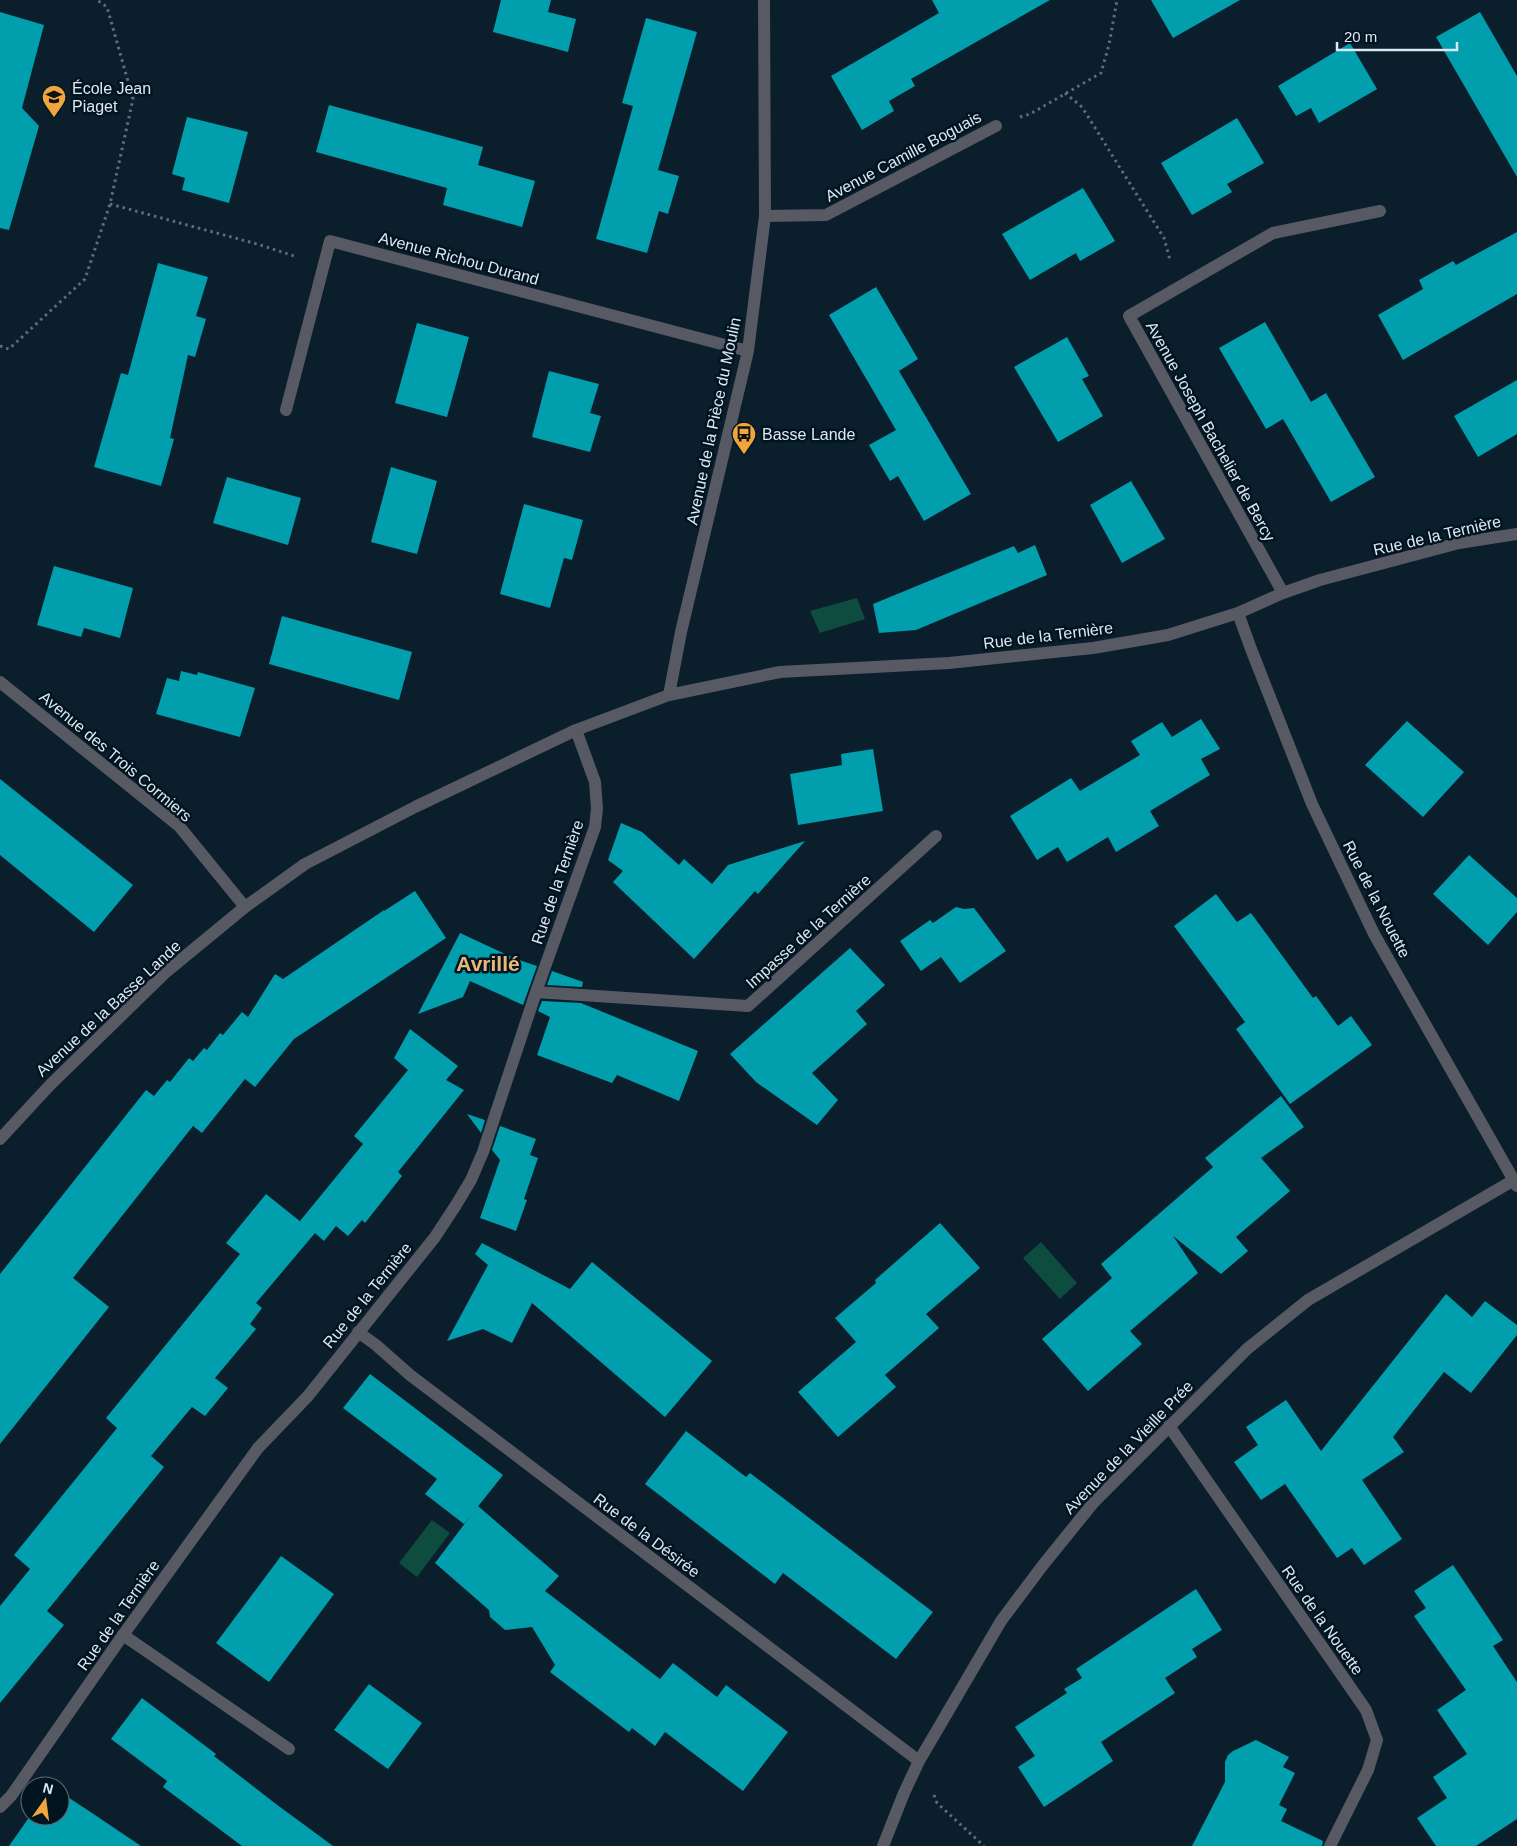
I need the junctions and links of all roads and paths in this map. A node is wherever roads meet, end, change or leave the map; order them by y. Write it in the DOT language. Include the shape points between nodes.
graph roads {
  1 [pos="97,0"];
  2 [pos="764,0"];
  3 [pos="1117,0"];
  4 [pos="1066,93"];
  5 [pos="996,126"];
  6 [pos="110,204"];
  7 [pos="1380,210"];
  8 [pos="765,216"];
  9 [pos="323,266"];
  10 [pos="1178,288"];
  11 [pos="0,346"];
  12 [pos="748,351"];
  13 [pos="286,410"];
  14 [pos="1517,534"];
  15 [pos="1283,593"];
  16 [pos="1238,612"];
  17 [pos="0,682"];
  18 [pos="669,695"];
  19 [pos="576,730"];
  20 [pos="936,836"];
  21 [pos="245,906"];
  22 [pos="536,992"];
  23 [pos="0,1139"];
  24 [pos="1515,1183"];
  25 [pos="358,1332"];
  26 [pos="1168,1426"];
  27 [pos="123,1635"];
  28 [pos="289,1749"];
  29 [pos="919,1761"];
  30 [pos="0,1807"];
  31 [pos="883,1846"];
  32 [pos="984,1846"];
  33 [pos="1330,1846"];
  1 -- 6 [label="path" via="107,7 133,99"];
  2 -- 8 [label="street, Avenue de la Pièce du Moulin"];
  3 -- 4 [label="path" via="1101,73"];
  4 -- 5 [label="path" via="1030,114"];
  4 -- 10 [label="path" via="1082,107 1164,238"];
  5 -- 8 [label="street, Avenue Camille Boguais" via="826,215"];
  6 -- 9 [label="path" via="257,244"];
  6 -- 11 [label="path" via="85,278 9,349"];
  7 -- 10 [label="street, Avenue Joseph Bachelier de Bercy" via="1273,233"];
  8 -- 12 [label="street, Avenue de la Pièce du Moulin"];
  9 -- 12 [label="street, Avenue Richou Durand" via="330,241"];
  9 -- 13 [label="street, Avenue Richou Durand"];
  10 -- 15 [label="street, Avenue Joseph Bachelier de Bercy" via="1129,316"];
  12 -- 18 [label="street, Avenue de la Pièce du Moulin"];
  14 -- 15 [label="street, Rue de la Ternière" via="1450,545"];
  15 -- 16 [label="street, Rue de la Ternière"];
  16 -- 18 [label="street, Rue de la Ternière" via="1168,635 1093,648 949,663 780,672"];
  16 -- 24 [label="street, Rue de la Nouette" via="1312,804 1370,925"];
  17 -- 21 [label="street, Avenue des Trois Cormiers" via="179,826"];
  18 -- 19 [label="street, Rue de la Ternière"];
  19 -- 21 [label="street, Rue de la Ternière" via="340,845 305,864"];
  19 -- 22 [label="street, Rue de la Ternière" via="595,782 595,827"];
  20 -- 22 [label="street, Impasse de la Ternière" via="748,1006"];
  21 -- 23 [label="street, Avenue de la Basse Lande" via="166,972 50,1085"];
  22 -- 25 [label="street, Rue de la Ternière" via="471,1180 435,1237"];
  24 -- 26 [label="street, Avenue de la Vieille Prée" via="1308,1300 1247,1349"];
  25 -- 27 [label="street, Rue de la Ternière" via="308,1396 258,1448"];
  25 -- 29 [label="street, Rue de la Désirée" via="410,1375"];
  26 -- 29 [label="street, Avenue de la Vieille Prée" via="1094,1502 1001,1621"];
  26 -- 33 [label="street, Rue de la Nouette" via="1366,1710 1377,1740 1368,1770"];
  27 -- 28 [label="street"];
  27 -- 30 [label="street, Rue de la Ternière" via="11,1796"];
  29 -- 31 [label="street, Avenue de la Vieille Prée"];
  29 -- 32 [label="path" via="937,1803"];
}
